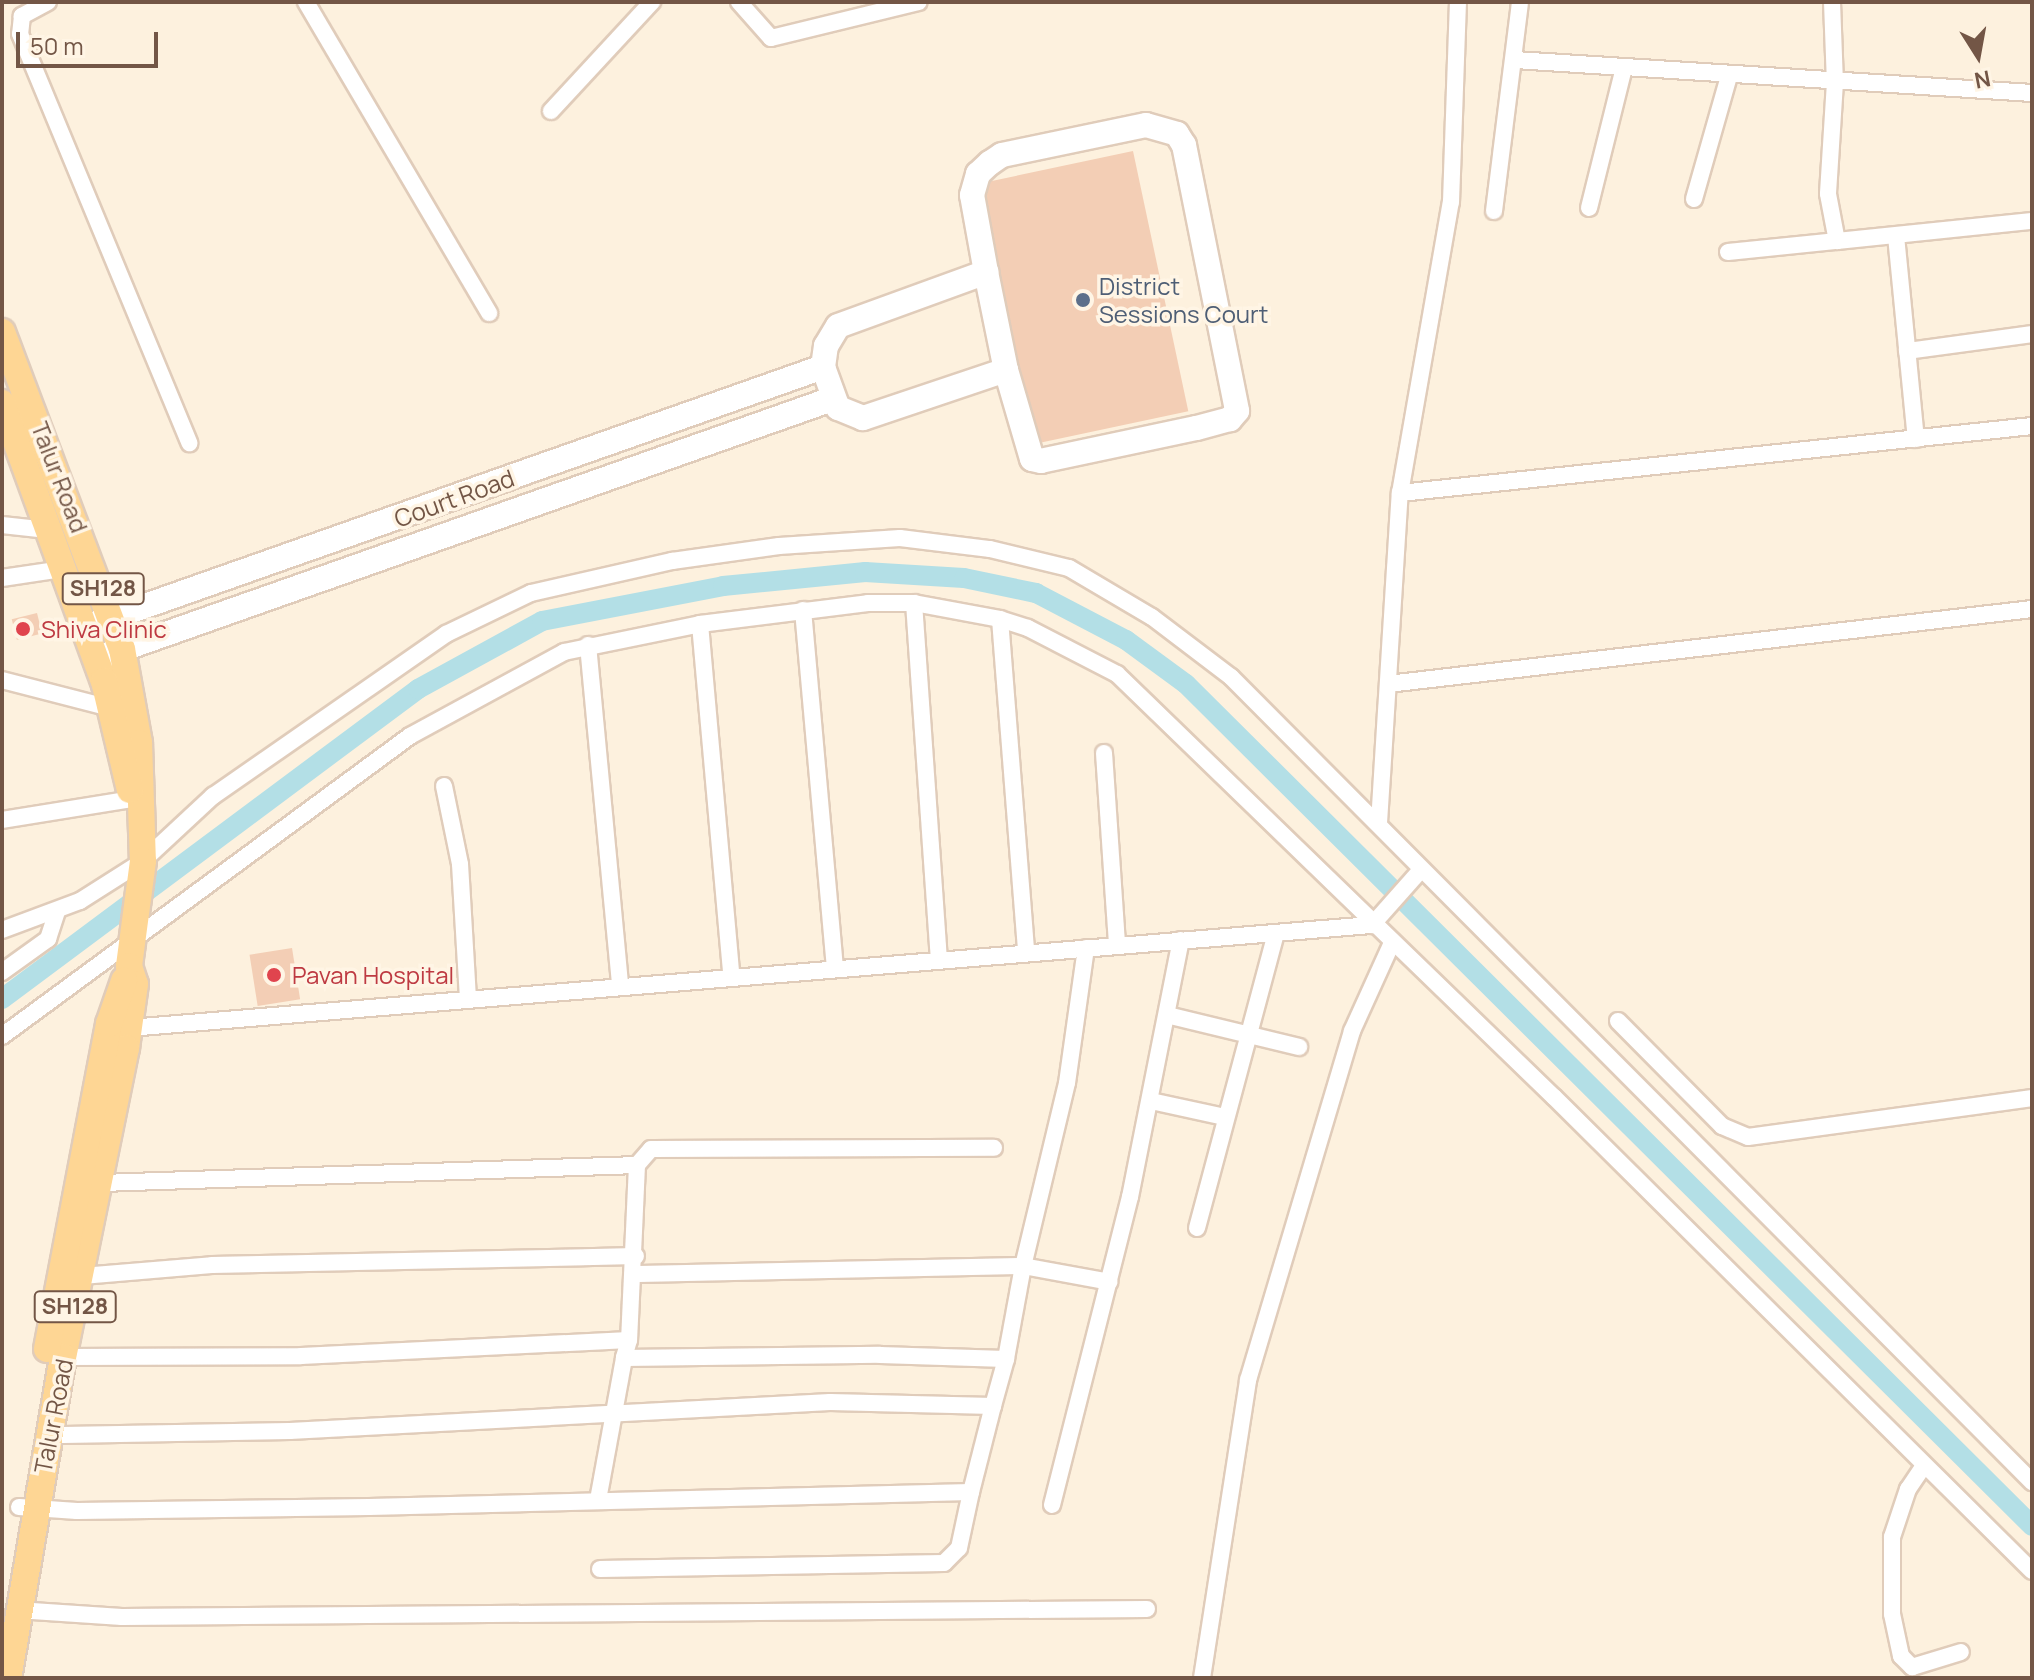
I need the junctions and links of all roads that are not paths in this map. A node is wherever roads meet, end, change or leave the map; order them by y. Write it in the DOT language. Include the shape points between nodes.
graph roads {
  1 [pos="48,2"];
  2 [pos="306,2"];
  3 [pos="652,2"];
  4 [pos="739,2"];
  5 [pos="919,2"];
  6 [pos="1458,2"];
  7 [pos="1520,2"];
  8 [pos="1832,2"];
  9 [pos="1515,60"];
  10 [pos="1624,68"];
  11 [pos="1729,76"];
  12 [pos="1835,82"];
  13 [pos="2032,93"];
  14 [pos="551,111"];
  15 [pos="1694,199"];
  16 [pos="1589,208"];
  17 [pos="1494,211"];
  18 [pos="2032,221"];
  19 [pos="1896,236"];
  20 [pos="1837,241"];
  21 [pos="1728,252"];
  22 [pos="986,272"];
  23 [pos="489,313"];
  24 [pos="2,332"];
  25 [pos="2032,334"];
  26 [pos="1907,351"];
  27 [pos="823,367"];
  28 [pos="1006,370"];
  29 [pos="832,399"];
  30 [pos="4,417"];
  31 [pos="2032,426"];
  32 [pos="1916,439"];
  33 [pos="189,443"];
  34 [pos="1400,493"];
  35 [pos="2,525"];
  36 [pos="48,530"];
  37 [pos="63,569"];
  38 [pos="2,578"];
  39 [pos="914,603"];
  40 [pos="2032,609"];
  41 [pos="803,610"];
  42 [pos="113,617"];
  43 [pos="1000,619"];
  44 [pos="700,624"];
  45 [pos="84,628"];
  46 [pos="588,645"];
  47 [pos="122,649"];
  48 [pos="96,659"];
  49 [pos="2,680"];
  50 [pos="1388,684"];
  51 [pos="110,708"];
  52 [pos="1104,753"];
  53 [pos="444,786"];
  54 [pos="131,799"];
  55 [pos="2,820"];
  56 [pos="1379,823"];
  57 [pos="143,861"];
  58 [pos="1415,877"];
  59 [pos="57,911"];
  60 [pos="1378,919"];
  61 [pos="2,930"];
  62 [pos="1276,933"];
  63 [pos="136,937"];
  64 [pos="1181,940"];
  65 [pos="1392,943"];
  66 [pos="1117,945"];
  67 [pos="1086,948"];
  68 [pos="1026,953"];
  69 [pos="939,960"];
  70 [pos="129,966"];
  71 [pos="835,968"];
  72 [pos="2,972"];
  73 [pos="731,974"];
  74 [pos="620,984"];
  75 [pos="468,998"];
  76 [pos="1167,1015"];
  77 [pos="1618,1021"];
  78 [pos="129,1028"];
  79 [pos="1249,1033"];
  80 [pos="2,1036"];
  81 [pos="1299,1047"];
  82 [pos="2032,1098"];
  83 [pos="1151,1101"];
  84 [pos="1225,1117"];
  85 [pos="994,1148"];
  86 [pos="637,1165"];
  87 [pos="101,1183"];
  88 [pos="1197,1228"];
  89 [pos="636,1256"];
  90 [pos="1023,1266"];
  91 [pos="635,1274"];
  92 [pos="82,1276"];
  93 [pos="1110,1282"];
  94 [pos="629,1340"];
  95 [pos="63,1357"];
  96 [pos="624,1358"];
  97 [pos="1006,1359"];
  98 [pos="993,1406"];
  99 [pos="613,1414"];
  100 [pos="49,1435"];
  101 [pos="1923,1467"];
  102 [pos="2032,1482"];
  103 [pos="971,1492"];
  104 [pos="598,1500"];
  105 [pos="1052,1505"];
  106 [pos="27,1508"];
  107 [pos="600,1569"];
  108 [pos="2032,1571"];
  109 [pos="10,1606"];
  110 [pos="1147,1609"];
  111 [pos="1961,1652"];
  112 [pos="8,1678"];
  113 [pos="1202,1678"];
  1 -- 33 [label="street" via="22,16 20,34"];
  2 -- 23 [label="street"];
  3 -- 14 [label="street"];
  4 -- 5 [label="street" via="771,38"];
  6 -- 34 [label="street" via="1451,202"];
  7 -- 9 [label="street"];
  8 -- 12 [label="street"];
  9 -- 10 [label="street"];
  9 -- 17 [label="street"];
  10 -- 11 [label="street"];
  10 -- 16 [label="street"];
  11 -- 12 [label="street"];
  11 -- 15 [label="street"];
  12 -- 13 [label="street"];
  12 -- 20 [label="street" via="1828,194"];
  18 -- 19 [label="street"];
  19 -- 20 [label="street"];
  19 -- 26 [label="street"];
  20 -- 21 [label="street"];
  22 -- 27 [label="street" via="838,326 826,346"];
  22 -- 28 [label="street"];
  22 -- 28 [label="street" via="972,195 978,174 990,163 1002,155 1146,125 1177,134 1184,145 1237,411 1219,422 1041,461 1032,459"];
  24 -- 42 [label="main road, Talur Road / SH128"];
  25 -- 26 [label="street"];
  26 -- 32 [label="street"];
  27 -- 29 [label="street"];
  27 -- 42 [label="street, Court Road"];
  28 -- 29 [label="street" via="863,418 848,415"];
  29 -- 47 [label="street, Court Road"];
  30 -- 36 [label="main road, Talur Road / SH128"];
  31 -- 32 [label="street"];
  32 -- 34 [label="street"];
  34 -- 50 [label="street"];
  35 -- 36 [label="street"];
  36 -- 37 [label="main road, Talur Road / SH128"];
  37 -- 38 [label="street"];
  37 -- 45 [label="main road, Talur Road / SH128"];
  39 -- 41 [label="street"];
  39 -- 43 [label="street"];
  39 -- 69 [label="street"];
  40 -- 50 [label="street"];
  41 -- 44 [label="street"];
  41 -- 71 [label="street"];
  42 -- 45 [label="street, Court Road"];
  42 -- 47 [label="main road, Talur Road / SH128"];
  43 -- 60 [label="street" via="1117,674"];
  43 -- 68 [label="street"];
  44 -- 46 [label="street"];
  44 -- 73 [label="street"];
  45 -- 48 [label="main road, Talur Road / SH128"];
  46 -- 63 [label="street" via="546,660 410,736"];
  46 -- 74 [label="street"];
  47 -- 48 [label="street, Court Road"];
  47 -- 57 [label="main road, Talur Road / SH128" via="139,743"];
  48 -- 51 [label="main road, Talur Road / SH128"];
  49 -- 51 [label="street"];
  50 -- 56 [label="street"];
  51 -- 54 [label="main road, Talur Road / SH128"];
  52 -- 66 [label="street"];
  53 -- 75 [label="street" via="460,864"];
  54 -- 55 [label="street"];
  54 -- 57 [label="main road, Talur Road / SH128"];
  56 -- 57 [label="street" via="1231,677 1152,617 1069,568 990,549 900,538 779,546 672,561 531,593 433,643 213,796"];
  56 -- 58 [label="street"];
  57 -- 59 [label="street"];
  57 -- 63 [label="main road, Talur Road / SH128"];
  58 -- 60 [label="street"];
  58 -- 102 [label="street"];
  59 -- 61 [label="street"];
  59 -- 72 [label="street" via="48,939"];
  60 -- 62 [label="street"];
  60 -- 65 [label="street"];
  62 -- 64 [label="street"];
  62 -- 79 [label="street"];
  63 -- 70 [label="main road, Talur Road / SH128"];
  63 -- 80 [label="street"];
  64 -- 66 [label="street"];
  64 -- 76 [label="street"];
  65 -- 101 [label="street" via="1554,1097"];
  65 -- 113 [label="street" via="1352,1031 1248,1380"];
  66 -- 67 [label="street"];
  67 -- 68 [label="street"];
  67 -- 90 [label="street" via="1067,1083"];
  68 -- 69 [label="street"];
  69 -- 71 [label="street"];
  70 -- 78 [label="main road, Talur Road / SH128" via="135,984"];
  70 -- 106 [label="main road, Talur Road / SH128" via="109,1024"];
  71 -- 73 [label="street"];
  73 -- 74 [label="street"];
  74 -- 75 [label="street"];
  75 -- 78 [label="street"];
  76 -- 79 [label="street"];
  76 -- 83 [label="street"];
  77 -- 82 [label="street" via="1722,1126 1748,1137"];
  78 -- 87 [label="main road, Talur Road / SH128"];
  79 -- 81 [label="street"];
  79 -- 84 [label="street"];
  83 -- 84 [label="street"];
  83 -- 93 [label="street"];
  84 -- 88 [label="street"];
  85 -- 86 [label="street" via="651,1149"];
  86 -- 87 [label="street"];
  86 -- 89 [label="street"];
  87 -- 92 [label="main road, Talur Road / SH128"];
  89 -- 91 [label="street"];
  89 -- 92 [label="street" via="212,1265"];
  90 -- 91 [label="street"];
  90 -- 93 [label="street"];
  90 -- 97 [label="street"];
  91 -- 94 [label="street"];
  92 -- 95 [label="main road, Talur Road / SH128"];
  93 -- 105 [label="street"];
  94 -- 95 [label="street" via="301,1356"];
  94 -- 96 [label="street"];
  95 -- 100 [label="main road, Talur Road / SH128"];
  96 -- 97 [label="street"];
  96 -- 99 [label="street"];
  97 -- 98 [label="street"];
  98 -- 99 [label="street" via="830,1402"];
  98 -- 103 [label="street"];
  99 -- 100 [label="street" via="290,1431"];
  99 -- 104 [label="street"];
  100 -- 106 [label="main road, Talur Road / SH128"];
  101 -- 108 [label="street"];
  101 -- 111 [label="street" via="1908,1489 1892,1537 1892,1614 1901,1656 1912,1667"];
  103 -- 104 [label="street"];
  103 -- 107 [label="street" via="959,1548 944,1563"];
  104 -- 106 [label="street"];
  106 -- 109 [label="main road, Talur Road / SH128"];
  109 -- 110 [label="street" via="152,1617"];
  109 -- 112 [label="main road, Talur Road / SH128"];
}
